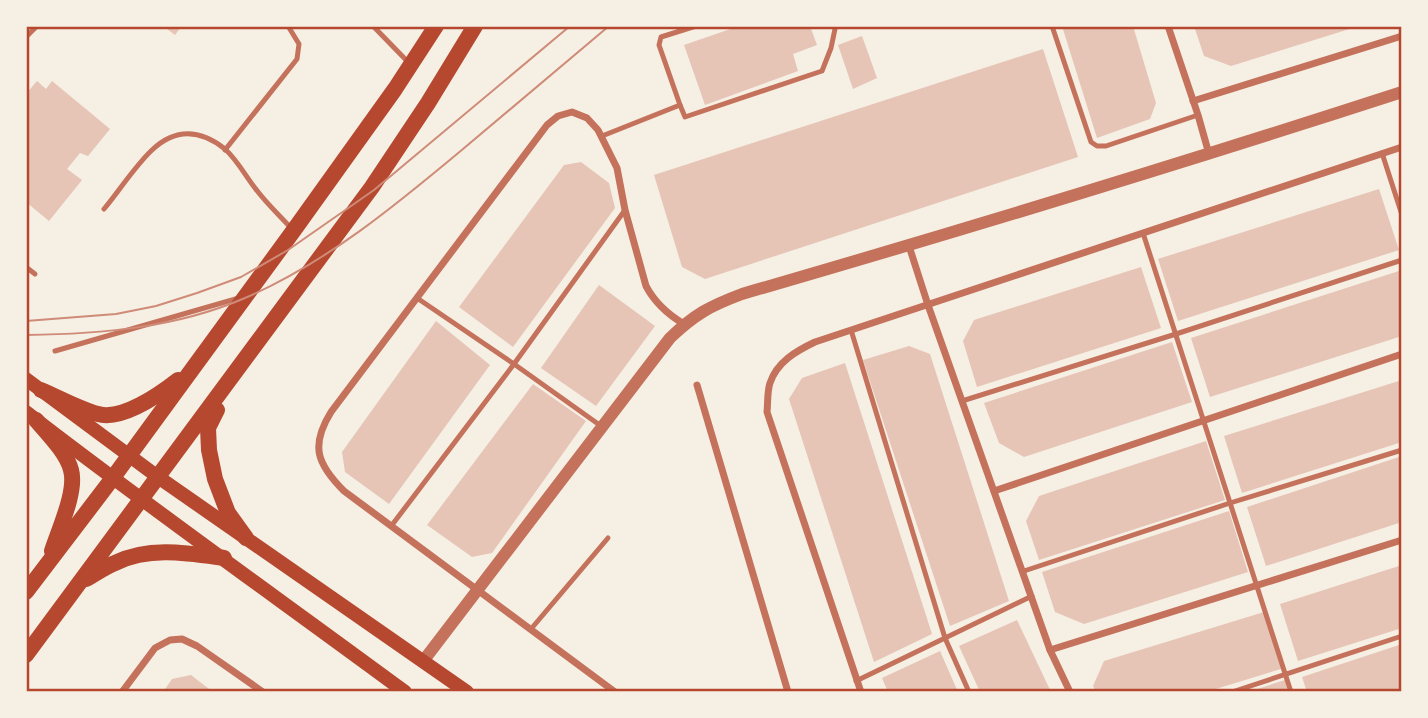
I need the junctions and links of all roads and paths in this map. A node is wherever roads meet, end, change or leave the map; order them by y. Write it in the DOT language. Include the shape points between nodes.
graph roads {
  1 [pos="37,26"];
  2 [pos="288,26"];
  3 [pos="373,26"];
  4 [pos="475,26"];
  5 [pos="696,26"];
  6 [pos="834,26"];
  7 [pos="1052,26"];
  8 [pos="1168,26"];
  9 [pos="430,29"];
  10 [pos="1402,36"];
  11 [pos="26,37"];
  12 [pos="411,64"];
  13 [pos="1402,92"];
  14 [pos="1193,101"];
  15 [pos="680,105"];
  16 [pos="1198,115"];
  17 [pos="602,136"];
  18 [pos="1402,147"];
  19 [pos="225,150"];
  20 [pos="1382,153"];
  21 [pos="1209,154"];
  22 [pos="104,209"];
  23 [pos="625,210"];
  24 [pos="1402,215"];
  25 [pos="293,230"];
  26 [pos="1143,233"];
  27 [pos="909,246"];
  28 [pos="1402,260"];
  29 [pos="26,267"];
  30 [pos="34,274"];
  31 [pos="245,296"];
  32 [pos="417,298"];
  33 [pos="928,305"];
  34 [pos="684,324"];
  35 [pos="851,330"];
  36 [pos="1175,334"];
  37 [pos="55,351"];
  38 [pos="1402,354"];
  39 [pos="514,364"];
  40 [pos="192,369"];
  41 [pos="235,373"];
  42 [pos="26,379"];
  43 [pos="697,385"];
  44 [pos="41,390"];
  45 [pos="962,401"];
  46 [pos="31,416"];
  47 [pos="1204,421"];
  48 [pos="602,427"];
  49 [pos="1402,450"];
  50 [pos="130,456"];
  51 [pos="158,477"];
  52 [pos="113,479"];
  53 [pos="994,491"];
  54 [pos="141,499"];
  55 [pos="1230,503"];
  56 [pos="392,525"];
  57 [pos="246,538"];
  58 [pos="608,538"];
  59 [pos="1402,540"];
  60 [pos="224,558"];
  61 [pos="48,563"];
  62 [pos="1024,571"];
  63 [pos="79,584"];
  64 [pos="1257,585"];
  65 [pos="478,590"];
  66 [pos="26,592"];
  67 [pos="1032,596"];
  68 [pos="531,629"];
  69 [pos="1402,636"];
  70 [pos="945,638"];
  71 [pos="1051,650"];
  72 [pos="26,655"];
  73 [pos="424,660"];
  74 [pos="1286,674"];
  75 [pos="856,681"];
  76 [pos="122,692"];
  77 [pos="263,692"];
  78 [pos="405,692"];
  79 [pos="467,692"];
  80 [pos="615,692"];
  81 [pos="788,692"];
  82 [pos="861,692"];
  83 [pos="969,692"];
  84 [pos="1070,692"];
  85 [pos="1232,692"];
  86 [pos="1291,692"];
  1 -- 11 [label="lane"];
  2 -- 19 [label="lane" via="299,44 297,59"];
  3 -- 12 [label="lane"];
  4 -- 41 [label="main road" via="372,187"];
  5 -- 15 [label="lane" via="661,37 659,45"];
  6 -- 15 [label="lane" via="822,71 685,117"];
  7 -- 16 [label="lane" via="1091,142 1097,146"];
  8 -- 14 [label="street"];
  9 -- 12 [label="main road"];
  10 -- 14 [label="street"];
  12 -- 25 [label="main road"];
  13 -- 21 [label="street"];
  14 -- 16 [label="street"];
  15 -- 17 [label="lane"];
  16 -- 21 [label="street"];
  17 -- 23 [label="street" via="617,168"];
  17 -- 32 [label="street" via="587,118 572,112 547,125"];
  18 -- 20 [label="street"];
  19 -- 22 [label="lane" via="190,133 178,134 151,151"];
  19 -- 25 [label="lane"];
  20 -- 24 [label="lane"];
  20 -- 26 [label="street"];
  21 -- 27 [label="street"];
  23 -- 34 [label="street" via="646,286 662,309"];
  23 -- 39 [label="lane"];
  25 -- 31 [label="main road"];
  26 -- 33 [label="street"];
  26 -- 36 [label="lane"];
  27 -- 33 [label="street"];
  27 -- 34 [label="street" via="742,294"];
  28 -- 36 [label="lane"];
  29 -- 30 [label="lane"];
  31 -- 37 [label="lane"];
  31 -- 40 [label="main road"];
  32 -- 39 [label="lane"];
  32 -- 56 [label="street" via="331,412 318,442 330,476"];
  33 -- 35 [label="street"];
  33 -- 45 [label="street"];
  34 -- 48 [label="street"];
  35 -- 70 [label="lane"];
  35 -- 75 [label="street" via="798,350 780,364 770,384 767,412"];
  36 -- 45 [label="lane"];
  36 -- 47 [label="lane"];
  38 -- 47 [label="street"];
  39 -- 48 [label="lane"];
  39 -- 56 [label="lane"];
  40 -- 44 [label="main road" via="159,395 115,414 100,415"];
  40 -- 50 [label="main road"];
  41 -- 51 [label="main road"];
  41 -- 57 [label="main road" via="208,428 209,450 228,513"];
  42 -- 44 [label="main road"];
  43 -- 81 [label="street"];
  44 -- 50 [label="main road"];
  45 -- 53 [label="street"];
  46 -- 52 [label="main road"];
  46 -- 61 [label="main road" via="64,455 73,485"];
  47 -- 53 [label="street"];
  47 -- 55 [label="lane"];
  48 -- 65 [label="street"];
  49 -- 55 [label="lane"];
  50 -- 51 [label="main road"];
  50 -- 52 [label="main road"];
  51 -- 54 [label="main road"];
  51 -- 57 [label="main road"];
  52 -- 54 [label="main road"];
  52 -- 61 [label="main road"];
  53 -- 62 [label="street"];
  54 -- 60 [label="main road"];
  54 -- 63 [label="main road"];
  55 -- 62 [label="lane"];
  55 -- 64 [label="lane"];
  56 -- 65 [label="street"];
  57 -- 73 [label="main road"];
  58 -- 68 [label="lane"];
  59 -- 64 [label="street"];
  60 -- 63 [label="main road" via="184,552 138,555"];
  60 -- 78 [label="main road"];
  61 -- 66 [label="main road"];
  62 -- 67 [label="street"];
  63 -- 72 [label="main road"];
  64 -- 71 [label="street"];
  64 -- 74 [label="lane"];
  65 -- 68 [label="street"];
  65 -- 73 [label="street"];
  67 -- 70 [label="lane"];
  67 -- 71 [label="street"];
  68 -- 80 [label="street"];
  69 -- 74 [label="lane"];
  70 -- 75 [label="lane"];
  70 -- 83 [label="lane"];
  71 -- 84 [label="street"];
  73 -- 79 [label="main road"];
  74 -- 85 [label="lane"];
  74 -- 86 [label="lane"];
  75 -- 82 [label="street"];
  76 -- 77 [label="street" via="155,648 182,639"];
}
